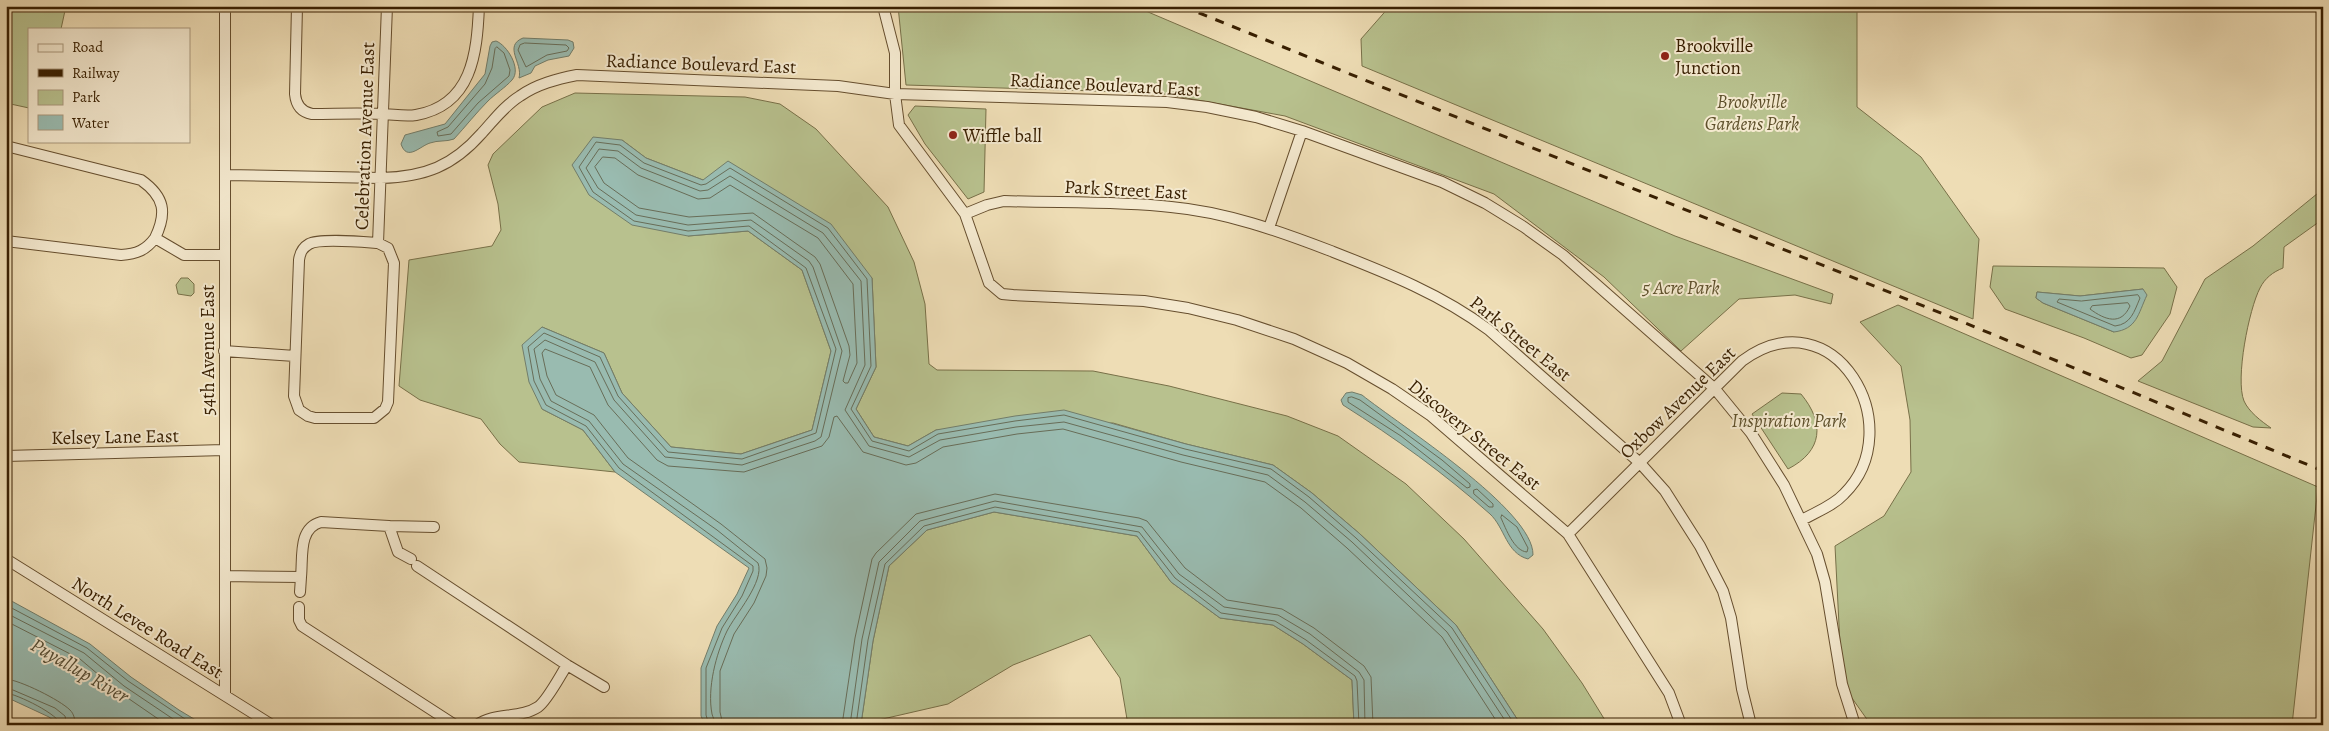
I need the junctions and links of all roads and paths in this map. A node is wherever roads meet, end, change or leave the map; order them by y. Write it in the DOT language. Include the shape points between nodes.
graph roads {
  1 [pos="225,6"];
  2 [pos="298,6"];
  3 [pos="386,6"];
  4 [pos="479,6"];
  5 [pos="883,6"];
  6 [pos="895,94"];
  7 [pos="382,114"];
  8 [pos="1302,131"];
  9 [pos="6,146"];
  10 [pos="225,175"];
  11 [pos="381,178"];
  12 [pos="966,214"];
  13 [pos="1269,228"];
  14 [pos="155,238"];
  15 [pos="6,241"];
  16 [pos="378,242"];
  17 [pos="224,255"];
  18 [pos="224,351"];
  19 [pos="296,356"];
  20 [pos="1715,389"];
  21 [pos="224,450"];
  22 [pos="6,456"];
  23 [pos="1640,463"];
  24 [pos="1802,520"];
  25 [pos="389,526"];
  26 [pos="434,527"];
  27 [pos="1568,534"];
  28 [pos="6,559"];
  29 [pos="225,576"];
  30 [pos="301,577"];
  31 [pos="300,592"];
  32 [pos="299,606"];
  33 [pos="568,665"];
  34 [pos="604,687"];
  35 [pos="225,694"];
  36 [pos="272,725"];
  37 [pos="454,725"];
  38 [pos="477,725"];
  39 [pos="1681,725"];
  40 [pos="1751,725"];
  41 [pos="1855,725"];
  1 -- 10 [label="street, 54th Avenue East"];
  2 -- 7 [label="street" via="295,94 299,108 312,114"];
  3 -- 7 [label="street, Celebration Avenue East"];
  4 -- 7 [label="street" via="475,57 463,87 452,99 428,112 414,116"];
  5 -- 6 [label="street" via="895,53"];
  6 -- 8 [label="street, Radiance Boulevard East" via="1166,102 1256,117"];
  6 -- 11 [label="street, Radiance Boulevard East" via="838,86 577,75 556,79 520,95 465,151 444,166 405,178"];
  6 -- 12 [label="street" via="899,126"];
  7 -- 11 [label="street, Celebration Avenue East"];
  8 -- 13 [label="street"];
  8 -- 20 [label="street, Radiance Boulevard East" via="1442,182 1524,227 1564,255"];
  9 -- 14 [label="street" via="141,180 155,191 162,205 161,225"];
  10 -- 11 [label="street, Radiance Boulevard East"];
  10 -- 17 [label="street, 54th Avenue East"];
  11 -- 16 [label="street, Celebration Avenue East"];
  12 -- 13 [label="street, Park Street East" via="1004,201 1170,207 1206,212"];
  12 -- 27 [label="street, Discovery Street East" via="989,284 995,290 1013,295 1144,301 1188,308 1294,339 1347,363 1430,415"];
  13 -- 23 [label="street, Park Street East" via="1399,277 1465,312"];
  14 -- 15 [label="street" via="139,252 121,255"];
  14 -- 17 [label="street" via="184,255"];
  16 -- 19 [label="street" via="318,241 304,248 298,260"];
  16 -- 19 [label="street, Celebration Avenue East" via="388,248 394,263 389,394 385,409 367,420 308,416 294,401"];
  17 -- 18 [label="street, 54th Avenue East"];
  18 -- 19 [label="street"];
  18 -- 21 [label="street, 54th Avenue East"];
  20 -- 23 [label="street, Oxbow Avenue East"];
  20 -- 24 [label="street, Radiance Boulevard East" via="1751,433"];
  20 -- 24 [label="street, Oxbow Avenue East" via="1752,354 1791,342 1821,348 1845,365 1855,378 1862,393 1869,427 1865,458 1845,494"];
  21 -- 22 [label="street, Kelsey Lane East"];
  21 -- 29 [label="street, 54th Avenue East"];
  23 -- 27 [label="street, Oxbow Avenue East"];
  23 -- 40 [label="street, Park Street East" via="1664,491 1700,546 1723,591"];
  24 -- 41 [label="street, Radiance Boulevard East" via="1825,582 1842,684"];
  25 -- 26 [label="street"];
  25 -- 30 [label="street" via="321,522 311,525 305,531"];
  25 -- 33 [label="street" via="398,552"];
  27 -- 39 [label="street, Discovery Street East" via="1669,693"];
  28 -- 35 [label="street, North Levee Road East"];
  29 -- 30 [label="street"];
  29 -- 35 [label="street, 54th Avenue East"];
  30 -- 31 [label="street"];
  32 -- 37 [label="street" via="302,626"];
  33 -- 34 [label="street"];
  33 -- 38 [label="street" via="540,706"];
  35 -- 36 [label="street, North Levee Road East"];
}
